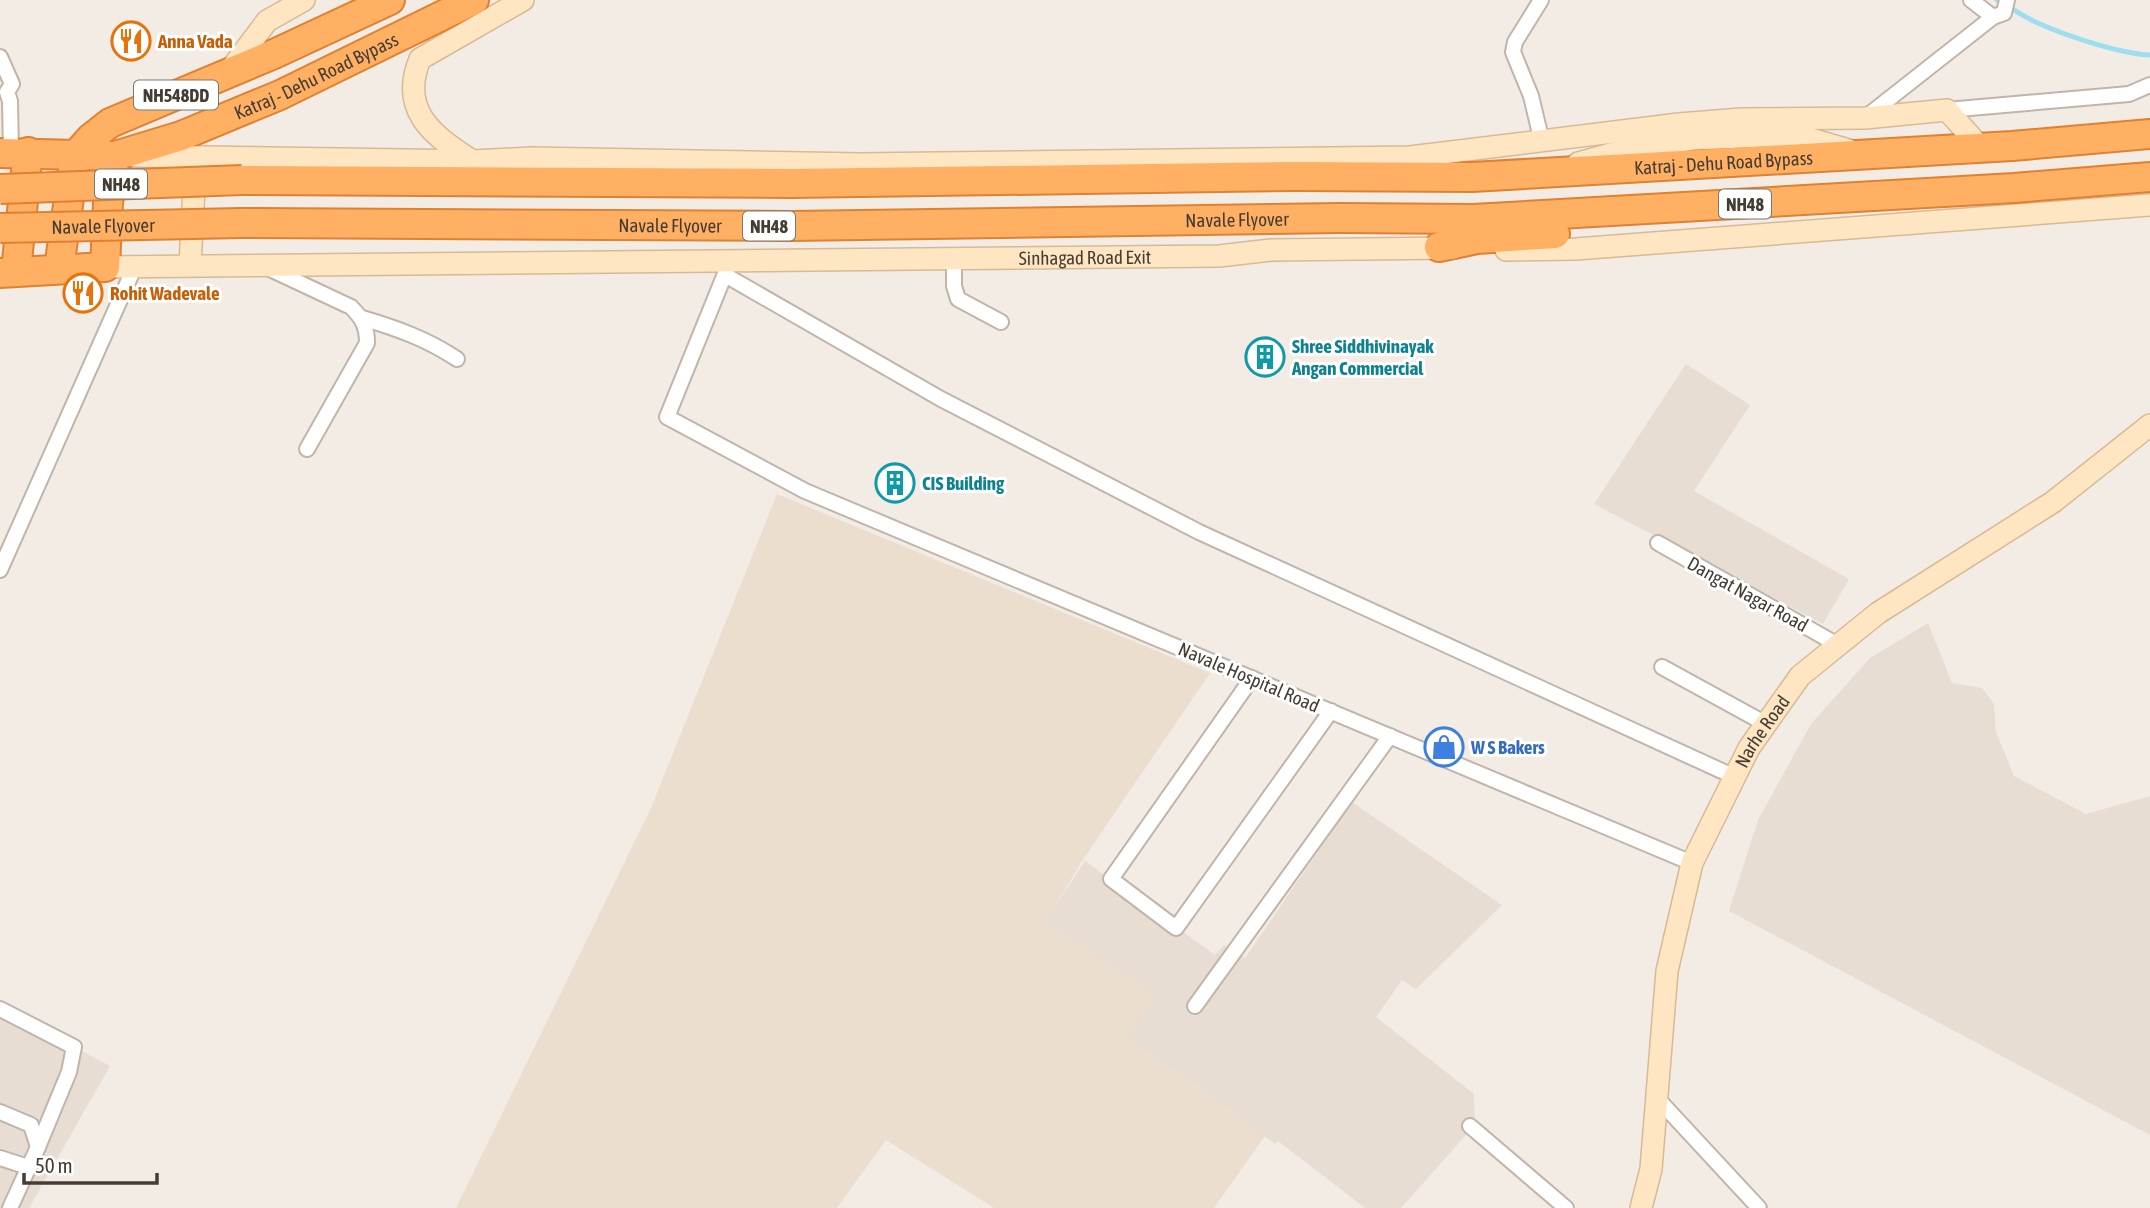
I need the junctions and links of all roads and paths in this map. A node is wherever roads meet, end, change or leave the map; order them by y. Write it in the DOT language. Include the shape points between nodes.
graph roads {
  1 [pos="304,0"];
  2 [pos="390,0"];
  3 [pos="474,0"];
  4 [pos="523,0"];
  5 [pos="1541,0"];
  6 [pos="1971,0"];
  7 [pos="2001,10"];
  8 [pos="0,57"];
  9 [pos="228,73"];
  10 [pos="2150,85"];
  11 [pos="3,91"];
  12 [pos="1947,110"];
  13 [pos="1865,118"];
  14 [pos="1693,131"];
  15 [pos="2150,134"];
  16 [pos="1542,142"];
  17 [pos="1981,148"];
  18 [pos="13,152"];
  19 [pos="1864,154"];
  20 [pos="75,156"];
  21 [pos="115,156"];
  22 [pos="195,158"];
  23 [pos="473,161"];
  24 [pos="1546,172"];
  25 [pos="1296,176"];
  26 [pos="2150,177"];
  27 [pos="0,189"];
  28 [pos="2150,205"];
  29 [pos="1698,206"];
  30 [pos="0,228"];
  31 [pos="1439,247"];
  32 [pos="954,258"];
  33 [pos="190,265"];
  34 [pos="262,265"];
  35 [pos="135,266"];
  36 [pos="105,267"];
  37 [pos="728,267"];
  38 [pos="59,268"];
  39 [pos="8,272"];
  40 [pos="362,318"];
  41 [pos="1001,322"];
  42 [pos="457,359"];
  43 [pos="2150,425"];
  44 [pos="307,449"];
  45 [pos="1658,543"];
  46 [pos="0,570"];
  47 [pos="1839,645"];
  48 [pos="1662,667"];
  49 [pos="1251,678"];
  50 [pos="1331,711"];
  51 [pos="1766,724"];
  52 [pos="1390,736"];
  53 [pos="1734,777"];
  54 [pos="1692,863"];
  55 [pos="1195,1006"];
  56 [pos="0,1009"];
  57 [pos="1656,1097"];
  58 [pos="0,1112"];
  59 [pos="1470,1126"];
  60 [pos="38,1147"];
  61 [pos="0,1158"];
  62 [pos="28,1167"];
  63 [pos="10,1208"];
  64 [pos="1566,1208"];
  65 [pos="1641,1208"];
  66 [pos="1759,1208"];
  1 -- 9 [label="street" via="267,21"];
  2 -- 9 [label="highway, Katraj - Dehu Road Bypass / NH548DD"];
  3 -- 21 [label="highway, Katraj - Dehu Road Bypass / NH548DD" via="280,95 181,136"];
  4 -- 23 [label="street" via="420,59 415,71 412,92 417,109 442,141"];
  5 -- 16 [label="street" via="1513,52 1531,96"];
  6 -- 7 [label="street"];
  7 -- 13 [label="street"];
  8 -- 11 [label="street" via="12,84"];
  9 -- 20 [label="highway, Katraj - Dehu Road Bypass / NH548DD" via="110,123"];
  10 -- 12 [label="street" via="2129,94"];
  11 -- 18 [label="street" via="10,101"];
  12 -- 13 [label="street"];
  12 -- 17 [label="street"];
  13 -- 14 [label="street" via="1741,119"];
  14 -- 16 [label="street"];
  14 -- 19 [label="street" via="1811,139"];
  14 -- 24 [label="street"];
  15 -- 17 [label="highway, Katraj - Dehu Road Bypass / NH48"];
  16 -- 23 [label="street" via="1410,157 860,164"];
  17 -- 19 [label="highway, Katraj - Dehu Road Bypass / NH48"];
  18 -- 20 [label="highway, Katraj - Dehu Road Bypass / NH548DD"];
  18 -- 39 [label="highway"];
  19 -- 24 [label="highway, Katraj - Dehu Road Bypass / NH48"];
  20 -- 21 [label="highway, Katraj - Dehu Road Bypass / NH548DD"];
  20 -- 38 [label="highway"];
  21 -- 22 [label="street"];
  21 -- 36 [label="highway"];
  22 -- 23 [label="street"];
  22 -- 33 [label="street"];
  24 -- 25 [label="highway, Katraj - Dehu Road Bypass / NH48" via="1472,177"];
  25 -- 27 [label="highway, Navale Flyover / NH48, bridge" via="791,183 242,180"];
  26 -- 29 [label="highway, NH48"];
  28 -- 31 [label="street, Sinhagad Road Exit" via="1576,249"];
  29 -- 30 [label="highway, Navale Flyover / NH48, bridge" via="1474,219 791,226 241,223"];
  29 -- 31 [label="highway" via="1666,219"];
  31 -- 32 [label="street, Sinhagad Road Exit" via="1271,250 1219,256"];
  32 -- 37 [label="street, Sinhagad Road Exit"];
  32 -- 41 [label="street" via="958,299"];
  33 -- 34 [label="street, Sinhagad Road Exit"];
  33 -- 35 [label="street, Sinhagad Road Exit"];
  34 -- 37 [label="street, Sinhagad Road Exit"];
  34 -- 40 [label="street" via="351,307"];
  35 -- 36 [label="street, Sinhagad Road Exit"];
  35 -- 46 [label="street"];
  36 -- 38 [label="highway"];
  37 -- 49 [label="street, Navale Hospital Road" via="667,417 805,491"];
  37 -- 53 [label="street" via="941,399 1199,532"];
  38 -- 39 [label="highway"];
  40 -- 42 [label="street" via="435,344"];
  40 -- 44 [label="street" via="367,343"];
  43 -- 47 [label="street, Narhe Road" via="2053,502 1878,613"];
  45 -- 47 [label="street, Dangat Nagar Road"];
  47 -- 51 [label="street, Narhe Road" via="1800,676"];
  48 -- 51 [label="street"];
  49 -- 50 [label="street, Navale Hospital Road"];
  49 -- 50 [label="street" via="1111,879 1176,928"];
  50 -- 52 [label="street, Navale Hospital Road"];
  51 -- 53 [label="street, Narhe Road"];
  52 -- 54 [label="street, Navale Hospital Road"];
  52 -- 55 [label="street"];
  53 -- 54 [label="street, Narhe Road"];
  54 -- 57 [label="street, Narhe Road" via="1667,971"];
  56 -- 60 [label="street" via="75,1047"];
  57 -- 65 [label="street, Narhe Road" via="1651,1169"];
  57 -- 66 [label="street"];
  58 -- 60 [label="street" via="32,1125"];
  59 -- 64 [label="street"];
  60 -- 62 [label="street"];
  61 -- 62 [label="street"];
  62 -- 63 [label="street"];
}
